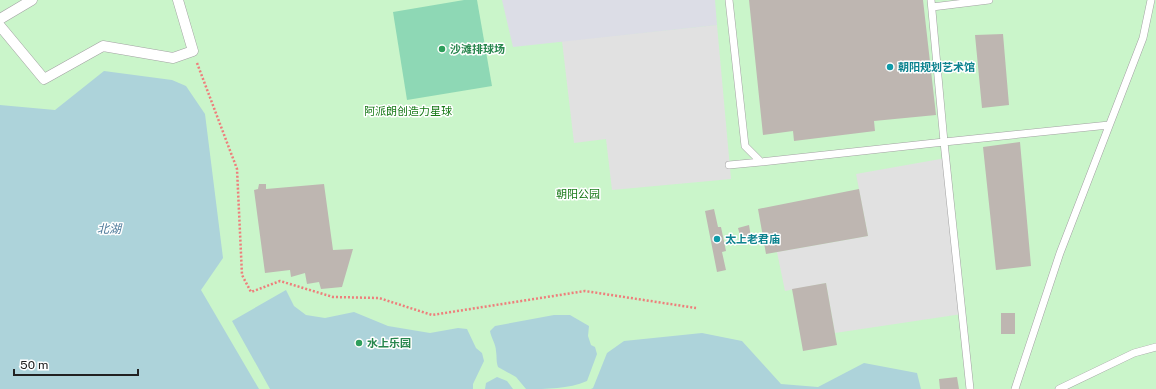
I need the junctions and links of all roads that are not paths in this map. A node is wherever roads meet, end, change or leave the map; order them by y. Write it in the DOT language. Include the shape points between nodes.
graph roads {
  1 [pos="32,0"];
  2 [pos="178,0"];
  3 [pos="729,0"];
  4 [pos="989,0"];
  5 [pos="1151,0"];
  6 [pos="931,3"];
  7 [pos="0,19"];
  8 [pos="0,26"];
  9 [pos="1109,125"];
  10 [pos="944,142"];
  11 [pos="761,162"];
  12 [pos="730,165"];
  13 [pos="1156,347"];
  14 [pos="970,389"];
  15 [pos="1015,389"];
  16 [pos="1058,389"];
  1 -- 7 [label="street"];
  2 -- 8 [label="street" via="193,51 173,58 103,46 44,79"];
  3 -- 11 [label="lane" via="745,146"];
  4 -- 6 [label="lane"];
  5 -- 9 [label="lane" via="1143,38"];
  6 -- 10 [label="lane"];
  9 -- 10 [label="lane"];
  9 -- 15 [label="lane" via="1060,253"];
  10 -- 11 [label="lane"];
  10 -- 14 [label="lane"];
  11 -- 12 [label="lane"];
  13 -- 16 [label="lane" via="1134,353"];
}
